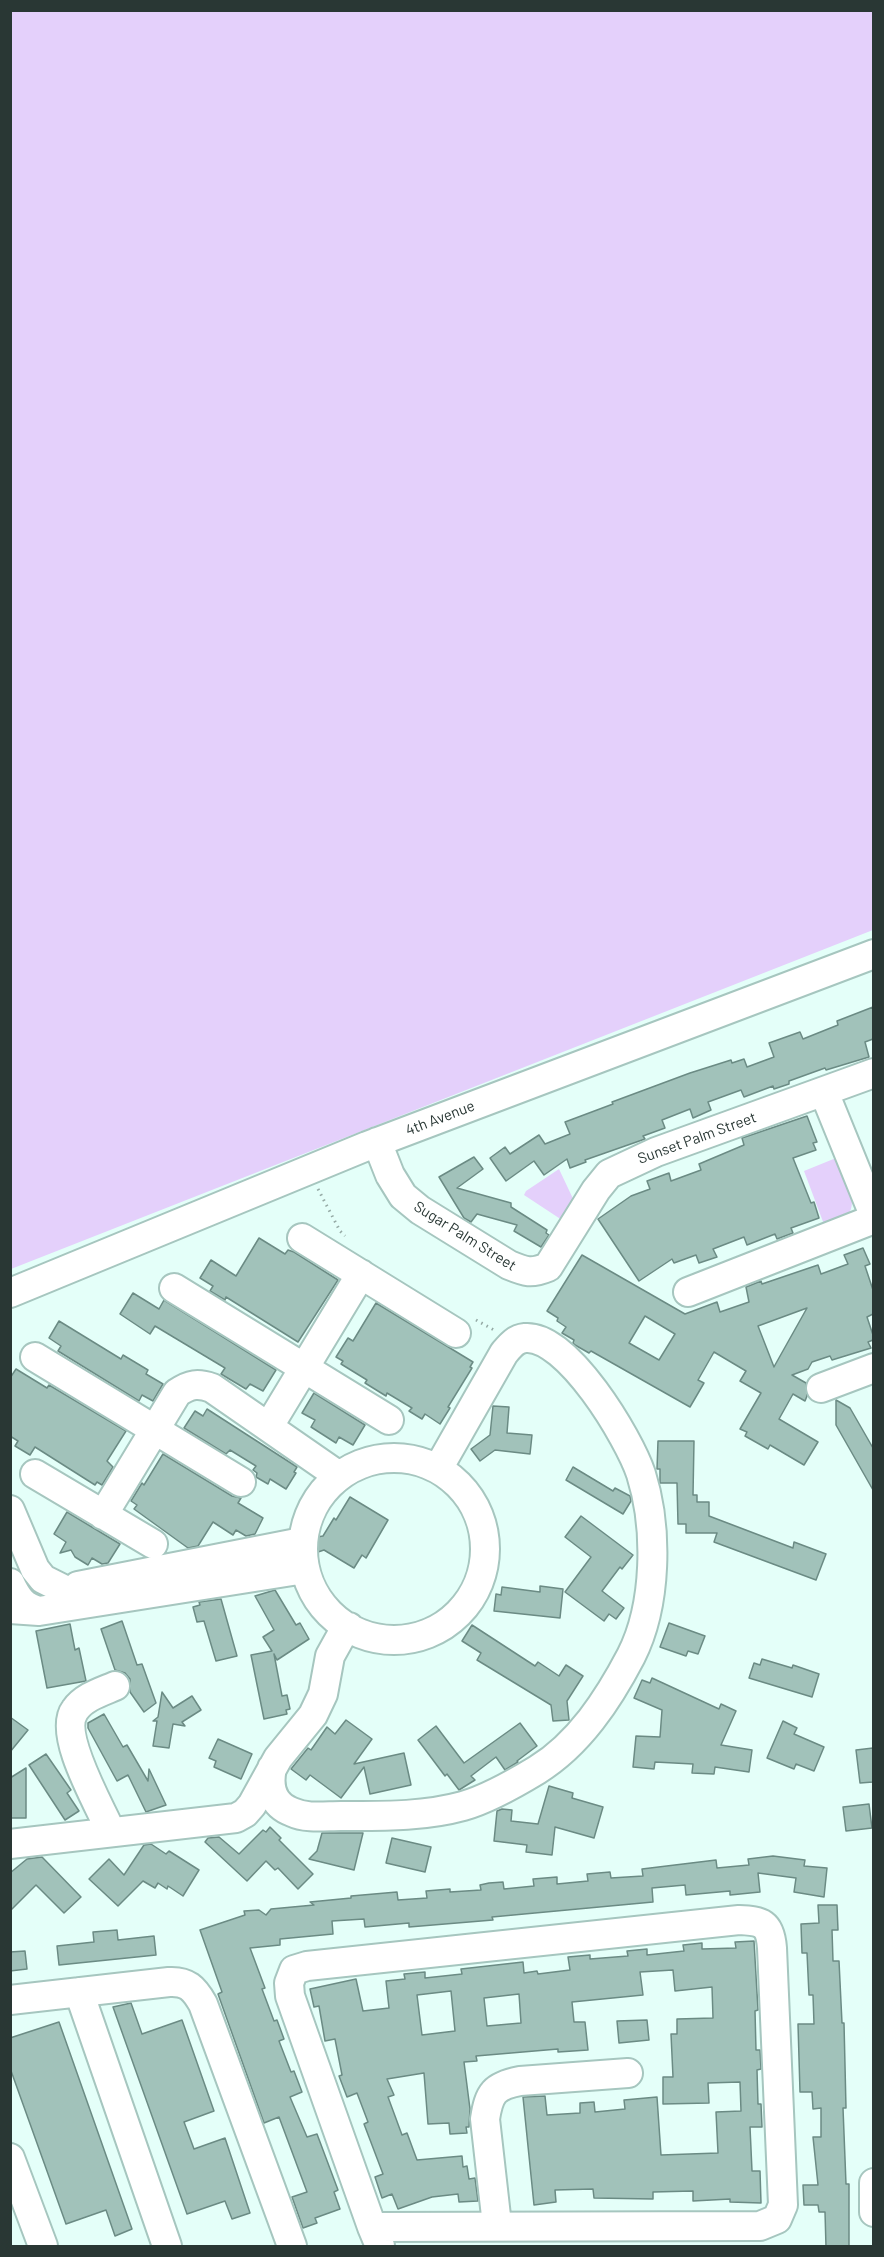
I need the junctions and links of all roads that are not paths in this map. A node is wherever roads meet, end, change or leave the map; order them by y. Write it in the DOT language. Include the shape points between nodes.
graph roads {
  1 [pos="873,954"];
  2 [pos="873,1073"];
  3 [pos="824,1092"];
  4 [pos="372,1144"];
  5 [pos="873,1217"];
  6 [pos="302,1238"];
  7 [pos="559,1252"];
  8 [pos="361,1274"];
  9 [pos="174,1288"];
  10 [pos="688,1292"];
  11 [pos="10,1293"];
  12 [pos="465,1325"];
  13 [pos="35,1357"];
  14 [pos="304,1367"];
  15 [pos="873,1368"];
  16 [pos="821,1388"];
  17 [pos="389,1420"];
  18 [pos="269,1426"];
  19 [pos="155,1430"];
  20 [pos="439,1467"];
  21 [pos="35,1474"];
  22 [pos="339,1476"];
  23 [pos="241,1482"];
  24 [pos="10,1510"];
  25 [pos="103,1515"];
  26 [pos="153,1544"];
  27 [pos="304,1556"];
  28 [pos="63,1589"];
  29 [pos="12,1596"];
  30 [pos="349,1627"];
  31 [pos="115,1686"];
  32 [pos="272,1768"];
  33 [pos="312,1816"];
  34 [pos="236,1818"];
  35 [pos="111,1832"];
  36 [pos="10,1844"];
  37 [pos="79,1992"];
  38 [pos="10,2000"];
  39 [pos="628,2073"];
  40 [pos="10,2158"];
  41 [pos="873,2183"];
  42 [pos="873,2212"];
  43 [pos="497,2225"];
  44 [pos="376,2237"];
  45 [pos="43,2247"];
  46 [pos="167,2247"];
  47 [pos="292,2247"];
  1 -- 4 [label="street, 4th Avenue"];
  2 -- 3 [label="street, Sunset Palm Street"];
  3 -- 5 [label="street"];
  3 -- 7 [label="street, Sunset Palm Street" via="656,1152 609,1174"];
  4 -- 7 [label="street, Sugar Palm Street" via="403,1196 452,1231 522,1271 534,1273 548,1267"];
  4 -- 11 [label="street, 4th Avenue"];
  5 -- 10 [label="street"];
  6 -- 8 [label="street"];
  8 -- 12 [label="street"];
  8 -- 14 [label="street"];
  9 -- 14 [label="street"];
  13 -- 19 [label="street"];
  14 -- 17 [label="street"];
  14 -- 18 [label="street"];
  15 -- 16 [label="street"];
  18 -- 19 [label="street" via="200,1384 177,1393"];
  18 -- 22 [label="street"];
  19 -- 23 [label="street"];
  19 -- 25 [label="street"];
  20 -- 22 [label="street" via="412,1460 381,1459"];
  20 -- 30 [label="street" via="463,1491 478,1516 485,1544 482,1573 470,1600 450,1621 424,1635 396,1640 367,1636"];
  20 -- 33 [label="street" via="513,1342 537,1338 572,1364 599,1396 627,1441 641,1475 653,1543 652,1572 644,1618 632,1653 585,1728 559,1755 489,1796 442,1811 400,1816"];
  21 -- 25 [label="street"];
  22 -- 27 [label="street" via="309,1512"];
  24 -- 28 [label="street" via="35,1569 43,1579"];
  25 -- 26 [label="street"];
  27 -- 28 [label="street"];
  27 -- 29 [label="street" via="39,1611"];
  27 -- 30 [label="street" via="318,1601"];
  28 -- 29 [label="street"];
  30 -- 32 [label="street" via="330,1656 318,1706"];
  31 -- 35 [label="street" via="89,1697 70,1719 74,1749"];
  32 -- 33 [label="street" via="270,1791 276,1800 291,1812"];
  32 -- 34 [label="street" via="252,1805"];
  33 -- 34 [label="street"];
  34 -- 35 [label="street"];
  35 -- 36 [label="street"];
  37 -- 38 [label="street"];
  37 -- 46 [label="street"];
  37 -- 47 [label="street" via="180,1982 197,1992"];
  39 -- 43 [label="street" via="520,2080 493,2091 485,2119"];
  40 -- 45 [label="street"];
  41 -- 42 [label="street"];
  43 -- 44 [label="street"];
  43 -- 44 [label="street" via="760,2226 777,2219 783,2205 772,1948 765,1925 739,1920 294,1970 290,1996"];
}
